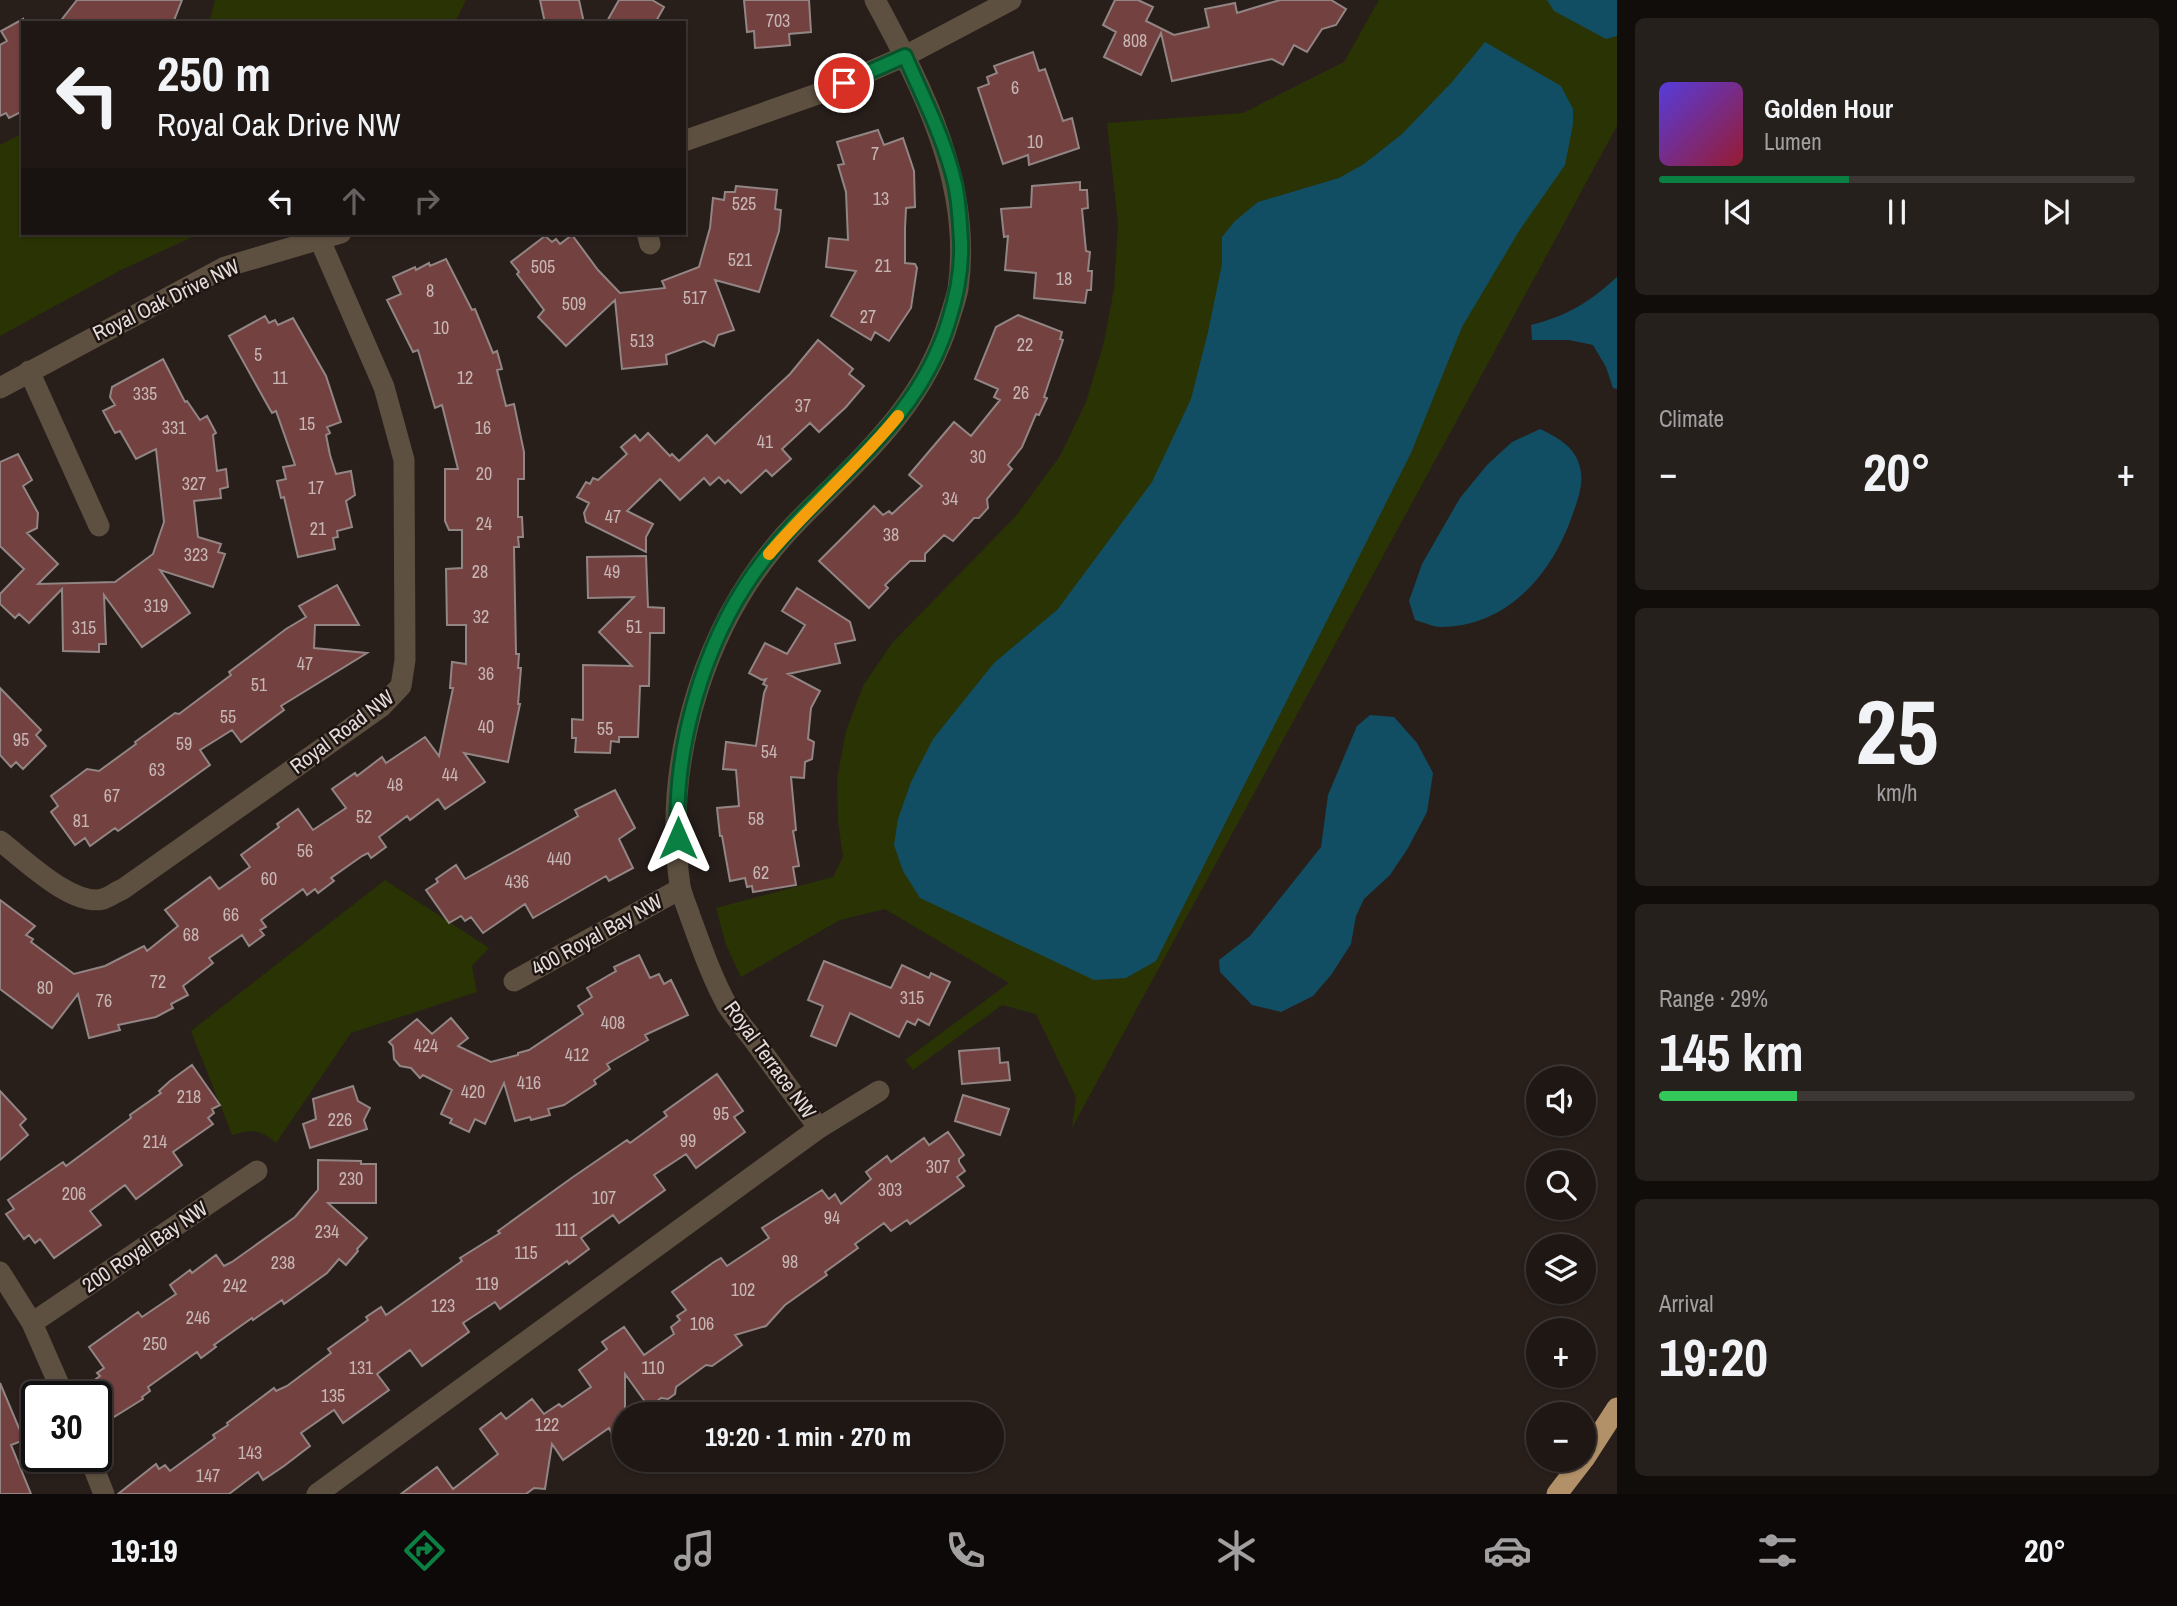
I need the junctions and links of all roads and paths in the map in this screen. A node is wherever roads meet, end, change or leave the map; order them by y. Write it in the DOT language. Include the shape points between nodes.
graph roads {
  1 [pos="875,0"];
  2 [pos="1010,0"];
  3 [pos="905,56"];
  4 [pos="686,140"];
  5 [pos="334,235"];
  6 [pos="319,239"];
  7 [pos="29,371"];
  8 [pos="0,387"];
  9 [pos="99,526"];
  10 [pos="0,841"];
  11 [pos="680,889"];
  12 [pos="514,981"];
  13 [pos="879,1091"];
  14 [pos="819,1128"];
  15 [pos="257,1171"];
  16 [pos="0,1272"];
  17 [pos="32,1323"];
  18 [pos="57,1381"];
  19 [pos="1617,1408"];
  20 [pos="1596,1440"];
  21 [pos="95,1472"];
  22 [pos="1574,1472"];
  23 [pos="103,1494"];
  24 [pos="317,1494"];
  25 [pos="1558,1494"];
  1 -- 3 [label="street, Royal Terrace NW"];
  2 -- 3 [label="street"];
  3 -- 4 [label="street" via="823,92"];
  3 -- 11 [label="street, Royal Terrace NW" via="939,133 955,184 961,244 958,292 940,349 916,393 754,572 729,612 693,706 684,754 676,813"];
  5 -- 6 [label="street, Royal Oak Drive NW"];
  6 -- 7 [label="street, Royal Oak Drive NW" via="225,267"];
  6 -- 10 [label="street, Royal Road NW" via="384,387 404,460 405,660 401,686 381,707 102,899 79,898 61,888"];
  7 -- 8 [label="street, Royal Oak Drive NW"];
  7 -- 9 [label="street"];
  11 -- 12 [label="street, 400 Royal Bay NW"];
  11 -- 14 [label="street, Royal Terrace NW" via="727,1005"];
  13 -- 14 [label="street"];
  14 -- 24 [label="street, Royal Terrace NW"];
  15 -- 17 [label="street, 200 Royal Bay NW"];
  16 -- 17 [label="street"];
  17 -- 18 [label="street"];
  19 -- 20 [label="highway"];
  21 -- 23 [label="street"];
  22 -- 25 [label="highway"];
}
